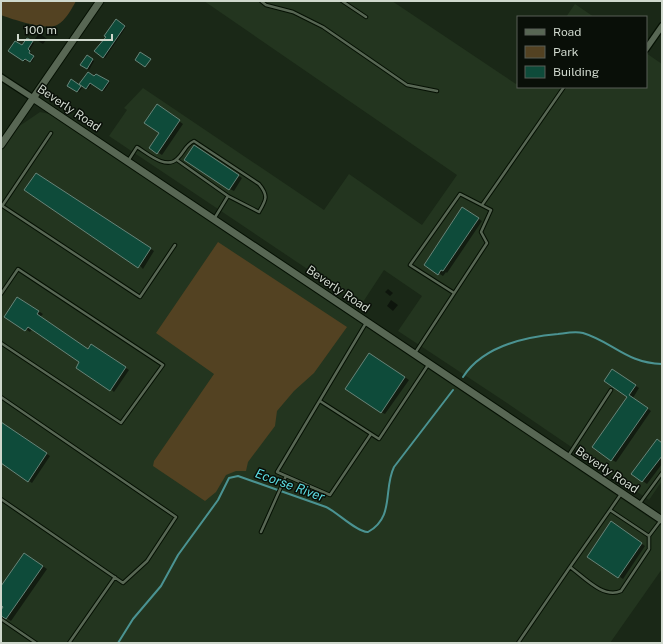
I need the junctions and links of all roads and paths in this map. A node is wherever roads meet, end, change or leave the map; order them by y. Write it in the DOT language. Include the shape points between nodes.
graph roads {
  1 [pos="100,1"];
  2 [pos="261,1"];
  3 [pos="342,1"];
  4 [pos="366,17"];
  5 [pos="662,26"];
  6 [pos="647,48"];
  7 [pos="1,77"];
  8 [pos="563,88"];
  9 [pos="437,91"];
  10 [pos="33,98"];
  11 [pos="51,133"];
  12 [pos="1,145"];
  13 [pos="176,160"];
  14 [pos="128,162"];
  15 [pos="228,196"];
  16 [pos="1,205"];
  17 [pos="482,205"];
  18 [pos="214,219"];
  19 [pos="175,245"];
  20 [pos="454,293"];
  21 [pos="1,294"];
  22 [pos="367,321"];
  23 [pos="1,343"];
  24 [pos="415,353"];
  25 [pos="430,363"];
  26 [pos="611,390"];
  27 [pos="1,397"];
  28 [pos="320,401"];
  29 [pos="371,434"];
  30 [pos="568,457"];
  31 [pos="662,473"];
  32 [pos="286,476"];
  33 [pos="621,493"];
  34 [pos="1,499"];
  35 [pos="639,505"];
  36 [pos="610,510"];
  37 [pos="662,520"];
  38 [pos="261,532"];
  39 [pos="649,536"];
  40 [pos="570,567"];
  41 [pos="115,577"];
  42 [pos="1,619"];
  43 [pos="36,643"];
  44 [pos="69,643"];
  45 [pos="518,643"];
  1 -- 10 [label="street"];
  2 -- 9 [label="lane" via="266,5 293,12 323,28 407,85"];
  3 -- 4 [label="lane"];
  5 -- 6 [label="street"];
  7 -- 10 [label="street, Beverly Road"];
  8 -- 17 [label="lane"];
  10 -- 12 [label="street"];
  10 -- 14 [label="street, Beverly Road"];
  11 -- 16 [label="lane"];
  13 -- 14 [label="lane" via="168,163 159,161 137,147"];
  13 -- 15 [label="lane"];
  13 -- 15 [label="lane" via="186,145 194,141 259,184 266,192 266,201 259,212"];
  14 -- 18 [label="street, Beverly Road"];
  15 -- 18 [label="lane"];
  16 -- 19 [label="lane" via="140,297"];
  17 -- 20 [label="lane" via="491,210 481,232 486,243"];
  17 -- 20 [label="lane" via="460,194 410,265"];
  18 -- 22 [label="street, Beverly Road"];
  20 -- 24 [label="lane"];
  21 -- 23 [label="lane" via="18,269 163,365 121,423"];
  22 -- 24 [label="street, Beverly Road"];
  22 -- 28 [label="lane"];
  24 -- 25 [label="street, Beverly Road"];
  25 -- 29 [label="lane" via="379,439"];
  25 -- 30 [label="street, Beverly Road"];
  26 -- 30 [label="lane"];
  27 -- 41 [label="lane" via="176,517 147,561 123,583"];
  28 -- 29 [label="lane"];
  28 -- 32 [label="lane" via="277,472"];
  29 -- 32 [label="lane" via="330,495"];
  30 -- 33 [label="street, Beverly Road"];
  31 -- 35 [label="lane"];
  32 -- 38 [label="lane"];
  33 -- 35 [label="street, Beverly Road"];
  33 -- 36 [label="lane"];
  34 -- 41 [label="lane"];
  35 -- 37 [label="street, Beverly Road"];
  36 -- 39 [label="lane"];
  36 -- 40 [label="lane"];
  37 -- 39 [label="lane"];
  39 -- 40 [label="lane" via="649,549 620,591 615,594 606,594"];
  40 -- 45 [label="lane"];
  41 -- 44 [label="lane"];
  42 -- 43 [label="lane"];
}
